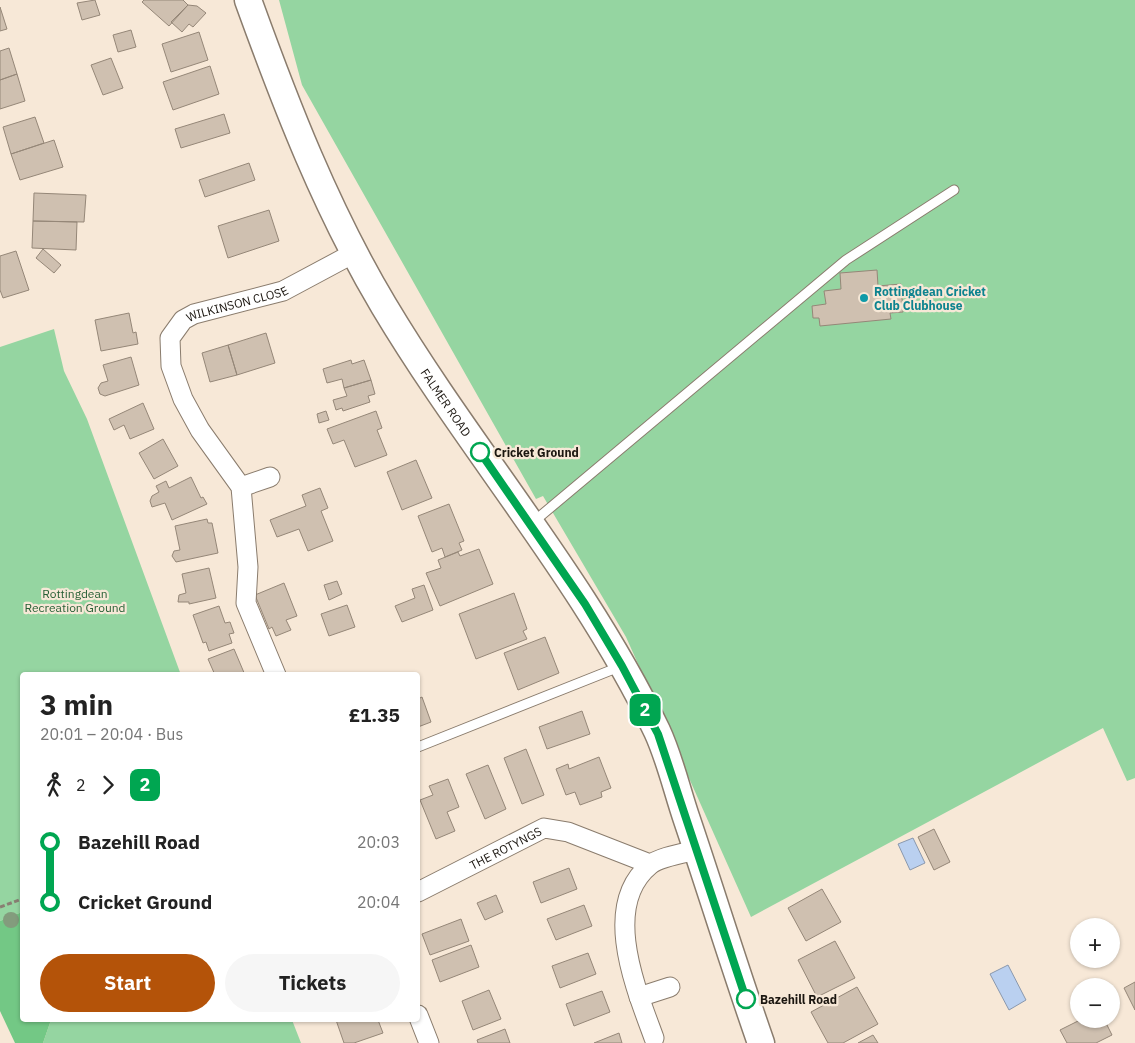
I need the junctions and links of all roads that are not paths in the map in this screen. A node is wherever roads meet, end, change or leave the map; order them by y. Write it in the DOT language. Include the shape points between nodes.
graph roads {
  1 [pos="248,0"];
  2 [pos="954,190"];
  3 [pos="354,252"];
  4 [pos="270,477"];
  5 [pos="242,487"];
  6 [pos="530,525"];
  7 [pos="622,666"];
  8 [pos="275,672"];
  9 [pos="420,746"];
  10 [pos="697,850"];
  11 [pos="650,864"];
  12 [pos="420,891"];
  13 [pos="670,987"];
  14 [pos="639,996"];
  15 [pos="420,1019"];
  16 [pos="654,1038"];
  17 [pos="429,1043"];
  18 [pos="761,1043"];
  1 -- 3 [label="main road, FALMER ROAD" via="290,116"];
  2 -- 6 [label="lane" via="846,260"];
  3 -- 5 [label="street, WILKINSON CLOSE" via="283,292 194,314 175,328 169,346 170,361 183,399 200,430"];
  3 -- 6 [label="main road, FALMER ROAD" via="385,307"];
  4 -- 5 [label="street"];
  5 -- 8 [label="street" via="248,567 246,603"];
  6 -- 7 [label="main road, FALMER ROAD" via="585,604"];
  7 -- 9 [label="lane"];
  7 -- 10 [label="main road, FALMER ROAD" via="658,734"];
  10 -- 11 [label="street"];
  10 -- 18 [label="main road, FALMER ROAD"];
  11 -- 12 [label="street, THE ROTYNGS" via="568,832 544,828"];
  11 -- 14 [label="street" via="632,891 625,922 627,961"];
  13 -- 14 [label="street"];
  14 -- 16 [label="street"];
  15 -- 17 [label="street"];
}
